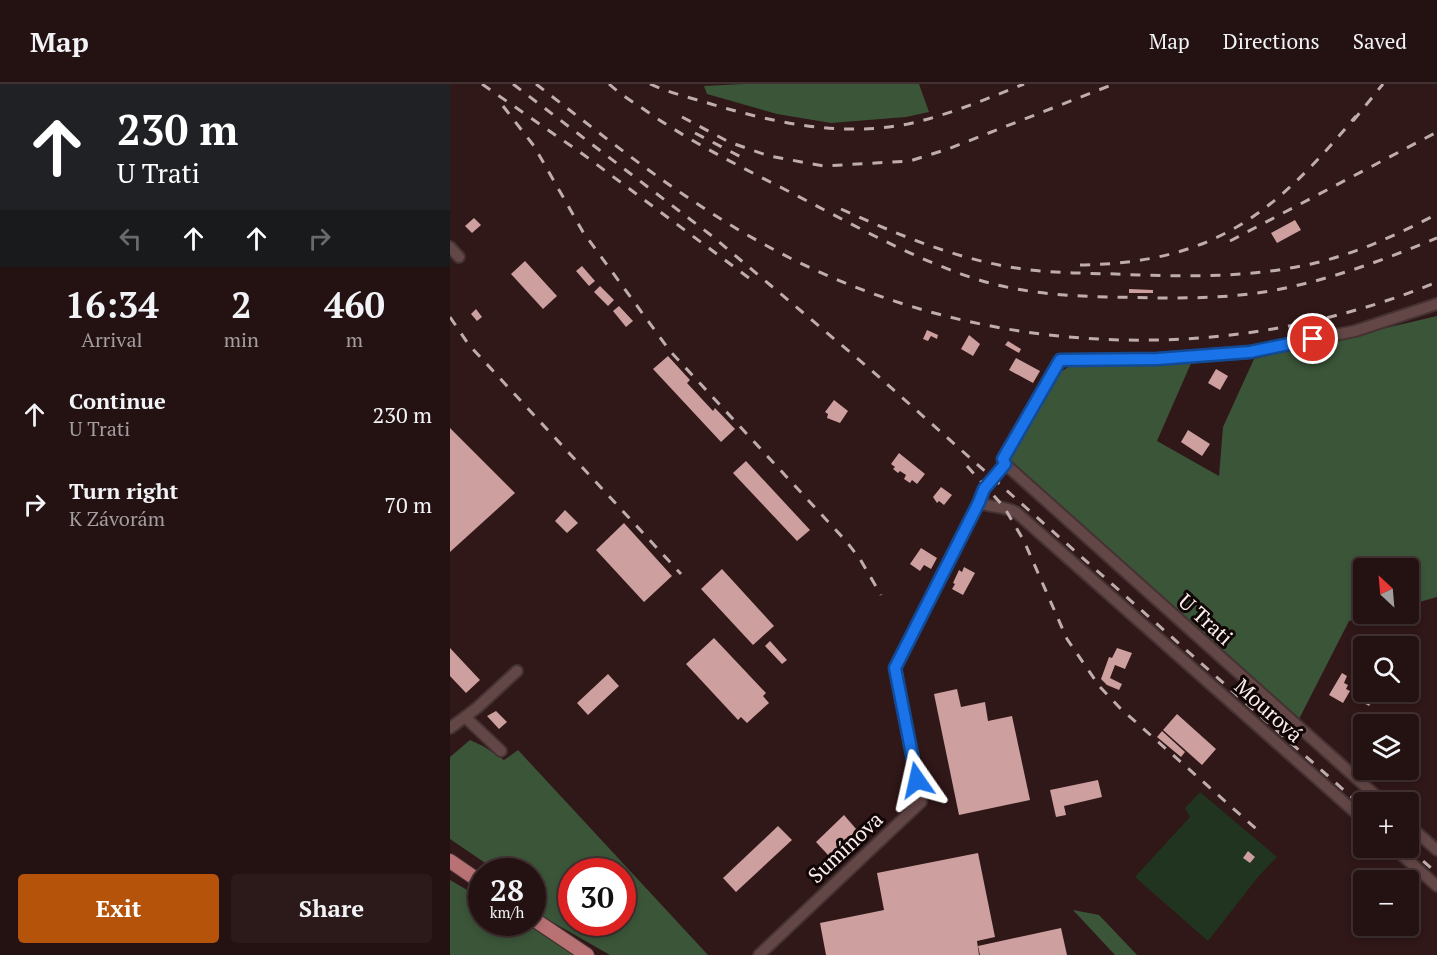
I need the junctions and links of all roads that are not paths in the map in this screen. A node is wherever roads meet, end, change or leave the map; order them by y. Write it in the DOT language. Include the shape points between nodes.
graph roads {
  1 [pos="450,248"];
  2 [pos="459,257"];
  3 [pos="1437,304"];
  4 [pos="1004,462"];
  5 [pos="979,502"];
  6 [pos="517,671"];
  7 [pos="465,717"];
  8 [pos="450,728"];
  9 [pos="501,751"];
  10 [pos="1372,792"];
  11 [pos="1353,810"];
  12 [pos="1419,834"];
  13 [pos="1437,850"];
  14 [pos="1406,858"];
  15 [pos="450,861"];
  16 [pos="468,873"];
  17 [pos="1437,885"];
  18 [pos="546,927"];
  19 [pos="587,955"];
  20 [pos="759,955"];
  1 -- 2 [label="street"];
  3 -- 4 [label="street" via="1355,331 1250,352 1157,359 1060,360"];
  4 -- 5 [label="street, Sumínova"];
  4 -- 10 [label="street, U Trati"];
  5 -- 11 [label="street, Mourová" via="1017,513"];
  5 -- 20 [label="street, Sumínova" via="895,668 921,802"];
  6 -- 7 [label="street"];
  7 -- 8 [label="street"];
  7 -- 9 [label="street"];
  12 -- 13 [label="street"];
  14 -- 17 [label="street"];
  15 -- 16 [label="main road"];
  18 -- 19 [label="main road"];
}
